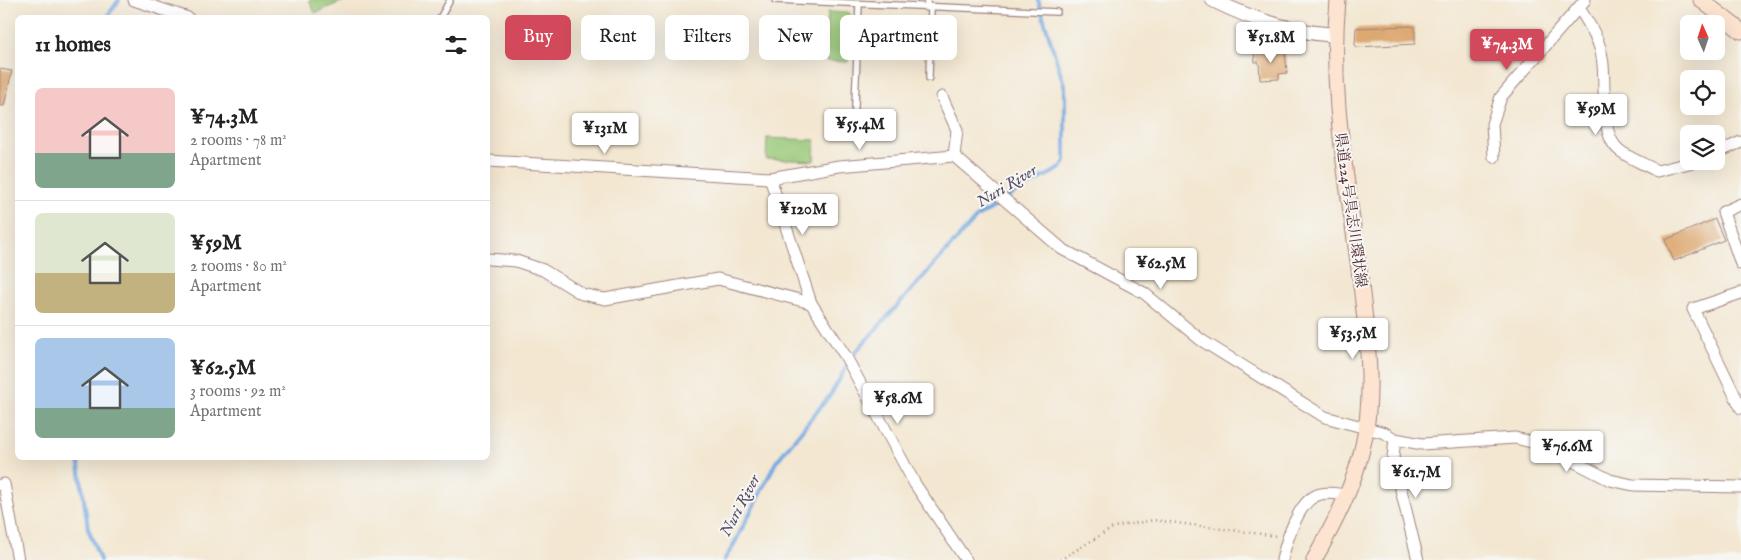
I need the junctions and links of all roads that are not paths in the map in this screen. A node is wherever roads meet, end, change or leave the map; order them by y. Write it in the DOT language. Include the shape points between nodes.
graph roads {
  1 [pos="134,0"];
  2 [pos="450,0"];
  3 [pos="774,0"];
  4 [pos="927,0"];
  5 [pos="1213,0"];
  6 [pos="1338,0"];
  7 [pos="1701,0"];
  8 [pos="859,4"];
  9 [pos="1582,4"];
  10 [pos="929,8"];
  11 [pos="1057,12"];
  12 [pos="179,15"];
  13 [pos="442,15"];
  14 [pos="1741,31"];
  15 [pos="1335,36"];
  16 [pos="929,78"];
  17 [pos="942,97"];
  18 [pos="854,130"];
  19 [pos="1741,142"];
  20 [pos="1725,149"];
  21 [pos="954,156"];
  22 [pos="1494,157"];
  23 [pos="490,161"];
  24 [pos="1680,165"];
  25 [pos="770,178"];
  26 [pos="1741,204"];
  27 [pos="490,260"];
  28 [pos="1741,264"];
  29 [pos="1741,293"];
  30 [pos="811,303"];
  31 [pos="1741,408"];
  32 [pos="1366,428"];
  33 [pos="1395,439"];
  34 [pos="0,485"];
  35 [pos="1741,486"];
  36 [pos="1345,495"];
  37 [pos="18,560"];
  38 [pos="966,560"];
  39 [pos="1282,560"];
  40 [pos="1314,560"];
  41 [pos="1418,560"];
  1 -- 12 [label="street"];
  2 -- 13 [label="lane"];
  3 -- 8 [label="lane"];
  4 -- 10 [label="lane"];
  5 -- 15 [label="street" via="1286,28"];
  6 -- 15 [label="main road, 県道224号具志川環状線"];
  7 -- 14 [label="main road"];
  8 -- 10 [label="lane"];
  8 -- 18 [label="lane"];
  9 -- 22 [label="street" via="1501,97 1492,124"];
  9 -- 24 [label="street" via="1598,38 1605,79 1608,131 1618,149 1657,171"];
  10 -- 11 [label="lane"];
  10 -- 16 [label="lane"];
  15 -- 32 [label="main road, 県道224号具志川環状線" via="1338,116 1367,332"];
  17 -- 21 [label="street" via="957,130"];
  19 -- 20 [label="street"];
  21 -- 25 [label="street" via="838,166"];
  21 -- 32 [label="street" via="1062,249 1144,293 1201,340 1325,417"];
  23 -- 25 [label="street"];
  25 -- 30 [label="street"];
  26 -- 28 [label="street" via="1723,212"];
  27 -- 30 [label="street" via="516,261 542,270 582,294 605,299 718,279"];
  29 -- 31 [label="street" via="1693,310"];
  30 -- 38 [label="street" via="846,356 915,484"];
  32 -- 33 [label="street"];
  32 -- 36 [label="main road, 県道224号具志川環状線" via="1362,451"];
  33 -- 35 [label="street" via="1422,444 1515,438 1540,444 1617,482"];
  33 -- 41 [label="street" via="1394,457"];
  34 -- 37 [label="street" via="4,484"];
  36 -- 39 [label="street" via="1320,493 1304,505 1286,538"];
  36 -- 40 [label="main road, 県道224号具志川環状線"];
}
